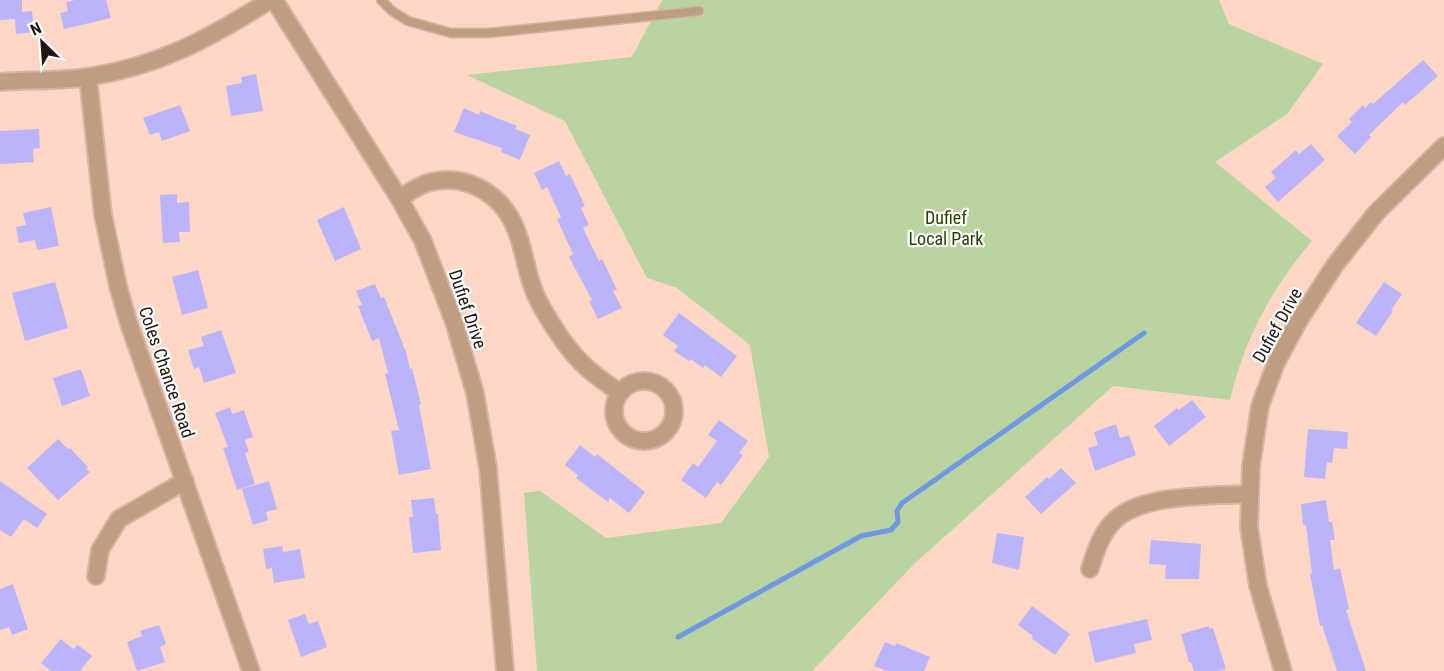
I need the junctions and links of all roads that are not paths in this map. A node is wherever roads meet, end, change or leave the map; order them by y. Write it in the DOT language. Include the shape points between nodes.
graph roads {
  1 [pos="272,0"];
  2 [pos="381,0"];
  3 [pos="699,11"];
  4 [pos="87,77"];
  5 [pos="0,82"];
  6 [pos="1444,146"];
  7 [pos="399,198"];
  8 [pos="620,393"];
  9 [pos="184,481"];
  10 [pos="1250,494"];
  11 [pos="1090,569"];
  12 [pos="96,576"];
  13 [pos="251,671"];
  14 [pos="505,671"];
  15 [pos="1283,671"];
  1 -- 4 [label="street" via="183,50"];
  1 -- 7 [label="street, Dufief Drive"];
  2 -- 3 [label="lane" via="408,21 451,33 488,33"];
  4 -- 5 [label="street"];
  4 -- 9 [label="street, Coles Chance Road" via="103,215 118,286"];
  6 -- 10 [label="street, Dufief Drive" via="1376,213 1335,265 1298,322 1276,363 1260,406"];
  7 -- 8 [label="street" via="429,182 453,178 474,183 490,194 517,230 525,270 552,325 585,366"];
  7 -- 14 [label="street, Dufief Drive" via="427,251 475,393 488,468"];
  9 -- 12 [label="street" via="119,519 100,550"];
  9 -- 13 [label="street, Coles Chance Road"];
  10 -- 11 [label="street" via="1172,498 1134,508 1112,522 1097,546"];
  10 -- 15 [label="street, Dufief Drive" via="1249,527 1258,586"];
}
